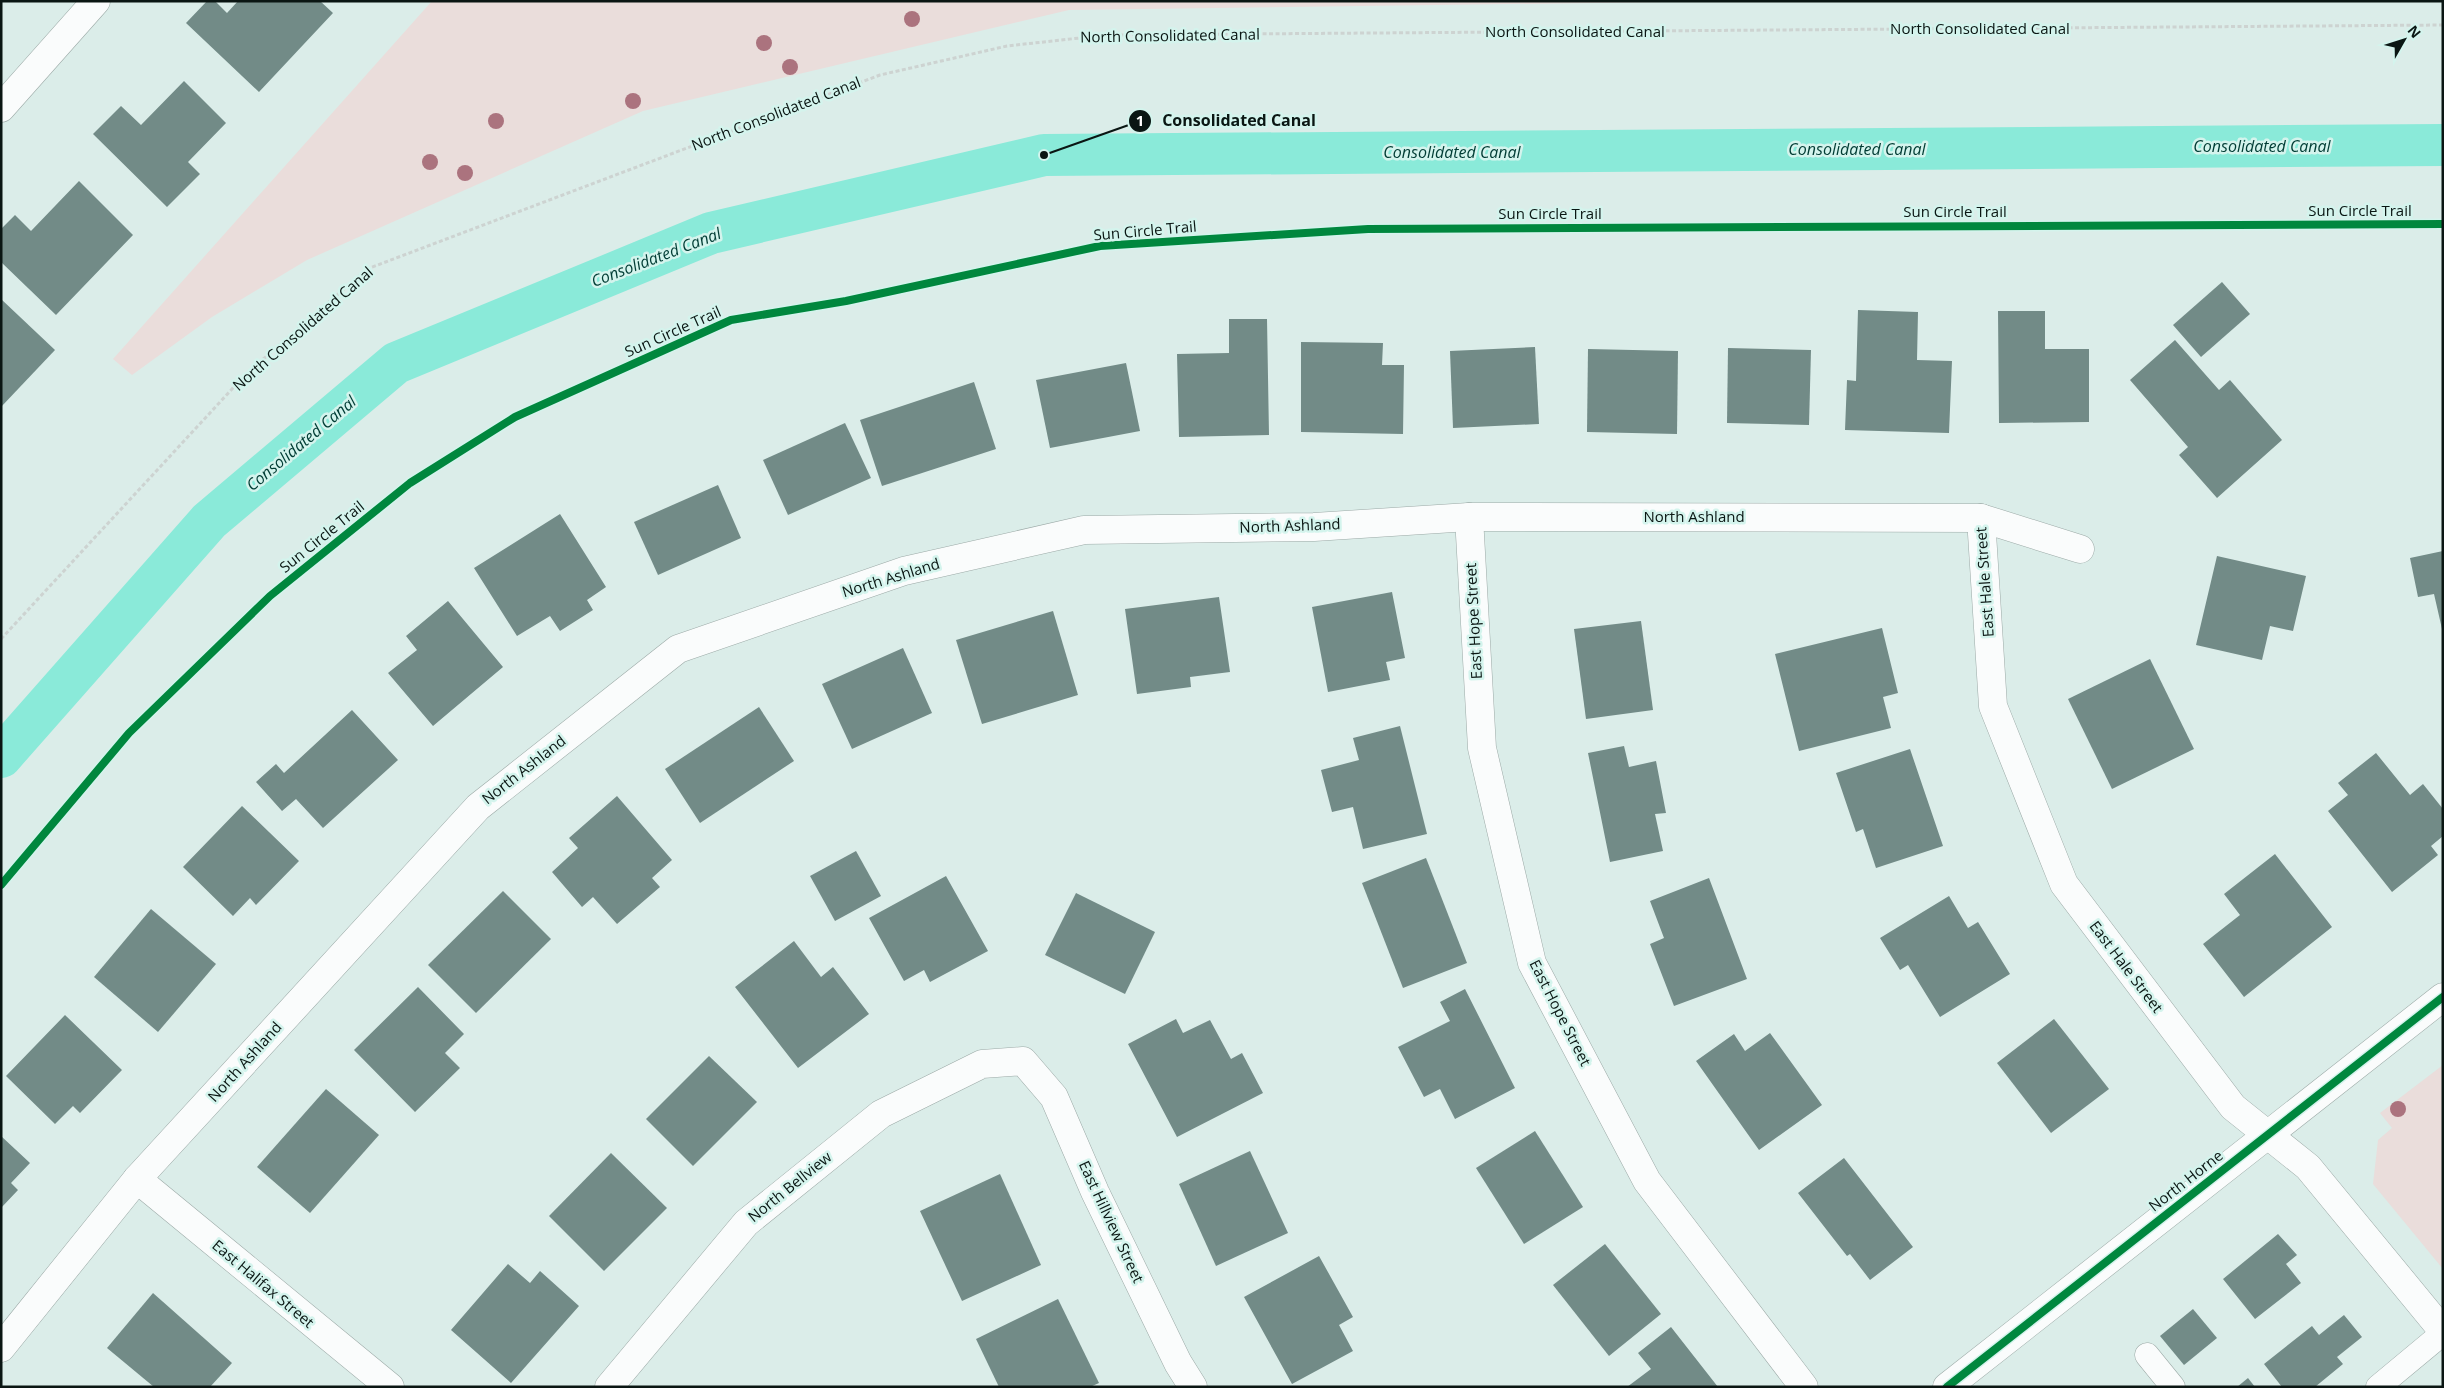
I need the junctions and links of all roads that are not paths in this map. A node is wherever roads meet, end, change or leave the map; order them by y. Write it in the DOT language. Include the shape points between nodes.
graph roads {
  1 [pos="96,1"];
  2 [pos="1,108"];
  3 [pos="1468,517"];
  4 [pos="1981,518"];
  5 [pos="2080,549"];
  6 [pos="2443,997"];
  7 [pos="1023,1061"];
  8 [pos="2266,1135"];
  9 [pos="137,1179"];
  10 [pos="2443,1332"];
  11 [pos="1,1348"];
  12 [pos="2147,1355"];
  13 [pos="390,1387"];
  14 [pos="609,1387"];
  15 [pos="1193,1387"];
  16 [pos="1804,1387"];
  17 [pos="1947,1387"];
  18 [pos="2173,1387"];
  19 [pos="2378,1387"];
  1 -- 2 [label="street"];
  3 -- 4 [label="street, North Ashland"];
  3 -- 9 [label="street, North Ashland" via="1314,527 1084,530 904,570 678,650 478,807"];
  3 -- 16 [label="street, East Hope Street" via="1482,748 1532,963 1647,1181"];
  4 -- 5 [label="street, North Ashland"];
  4 -- 8 [label="street, East Hale Street" via="1993,706 2064,884 2233,1107"];
  6 -- 8 [label="street, North Horne"];
  7 -- 14 [label="street, North Bellview" via="982,1064 881,1114 746,1223"];
  7 -- 15 [label="street, East Hillview Street" via="1054,1097 1095,1192 1178,1363"];
  8 -- 10 [label="street, East Hale Street" via="2308,1167"];
  8 -- 17 [label="street, North Horne"];
  9 -- 11 [label="street, North Ashland"];
  9 -- 13 [label="street, East Halifax Street"];
  10 -- 19 [label="lane"];
  12 -- 18 [label="lane"];
}
